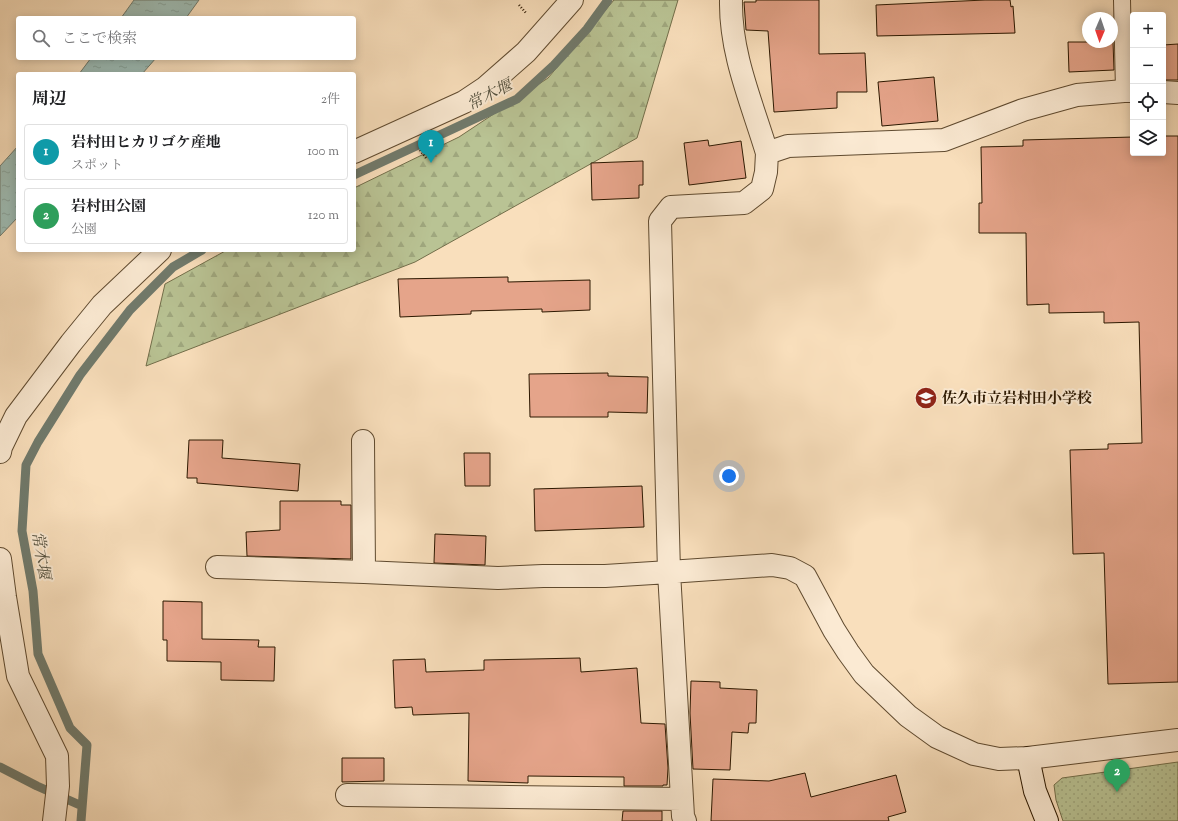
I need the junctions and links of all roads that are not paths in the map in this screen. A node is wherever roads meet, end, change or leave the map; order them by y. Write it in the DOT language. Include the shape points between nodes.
graph roads {
  1 [pos="572,0"];
  2 [pos="731,0"];
  3 [pos="1122,0"];
  4 [pos="1129,91"];
  5 [pos="1166,92"];
  6 [pos="1178,93"];
  7 [pos="356,151"];
  8 [pos="767,153"];
  9 [pos="158,252"];
  10 [pos="363,441"];
  11 [pos="0,452"];
  12 [pos="0,559"];
  13 [pos="216,567"];
  14 [pos="364,572"];
  15 [pos="669,572"];
  16 [pos="1178,740"];
  17 [pos="1028,758"];
  18 [pos="347,795"];
  19 [pos="682,799"];
  20 [pos="55,816"];
  21 [pos="685,821"];
  22 [pos="1047,821"];
  1 -- 7 [label="street" via="526,52 485,88 464,102"];
  2 -- 8 [label="street" via="735,48 742,78"];
  3 -- 4 [label="lane"];
  4 -- 8 [label="street" via="1077,96 1024,110 944,140 788,146"];
  5 -- 6 [label="street"];
  8 -- 15 [label="street" via="762,189 744,204 671,207 660,221"];
  9 -- 11 [label="street" via="102,305 71,343 16,416"];
  10 -- 14 [label="street"];
  12 -- 20 [label="street" via="18,676 57,756"];
  13 -- 14 [label="street"];
  14 -- 15 [label="street" via="498,578"];
  15 -- 17 [label="street" via="772,565 790,568 805,576 834,630 864,674 908,716 937,737 974,754 999,759"];
  15 -- 19 [label="street"];
  16 -- 17 [label="street"];
  17 -- 22 [label="street" via="1035,791"];
  18 -- 19 [label="street"];
  19 -- 21 [label="street"];
}
